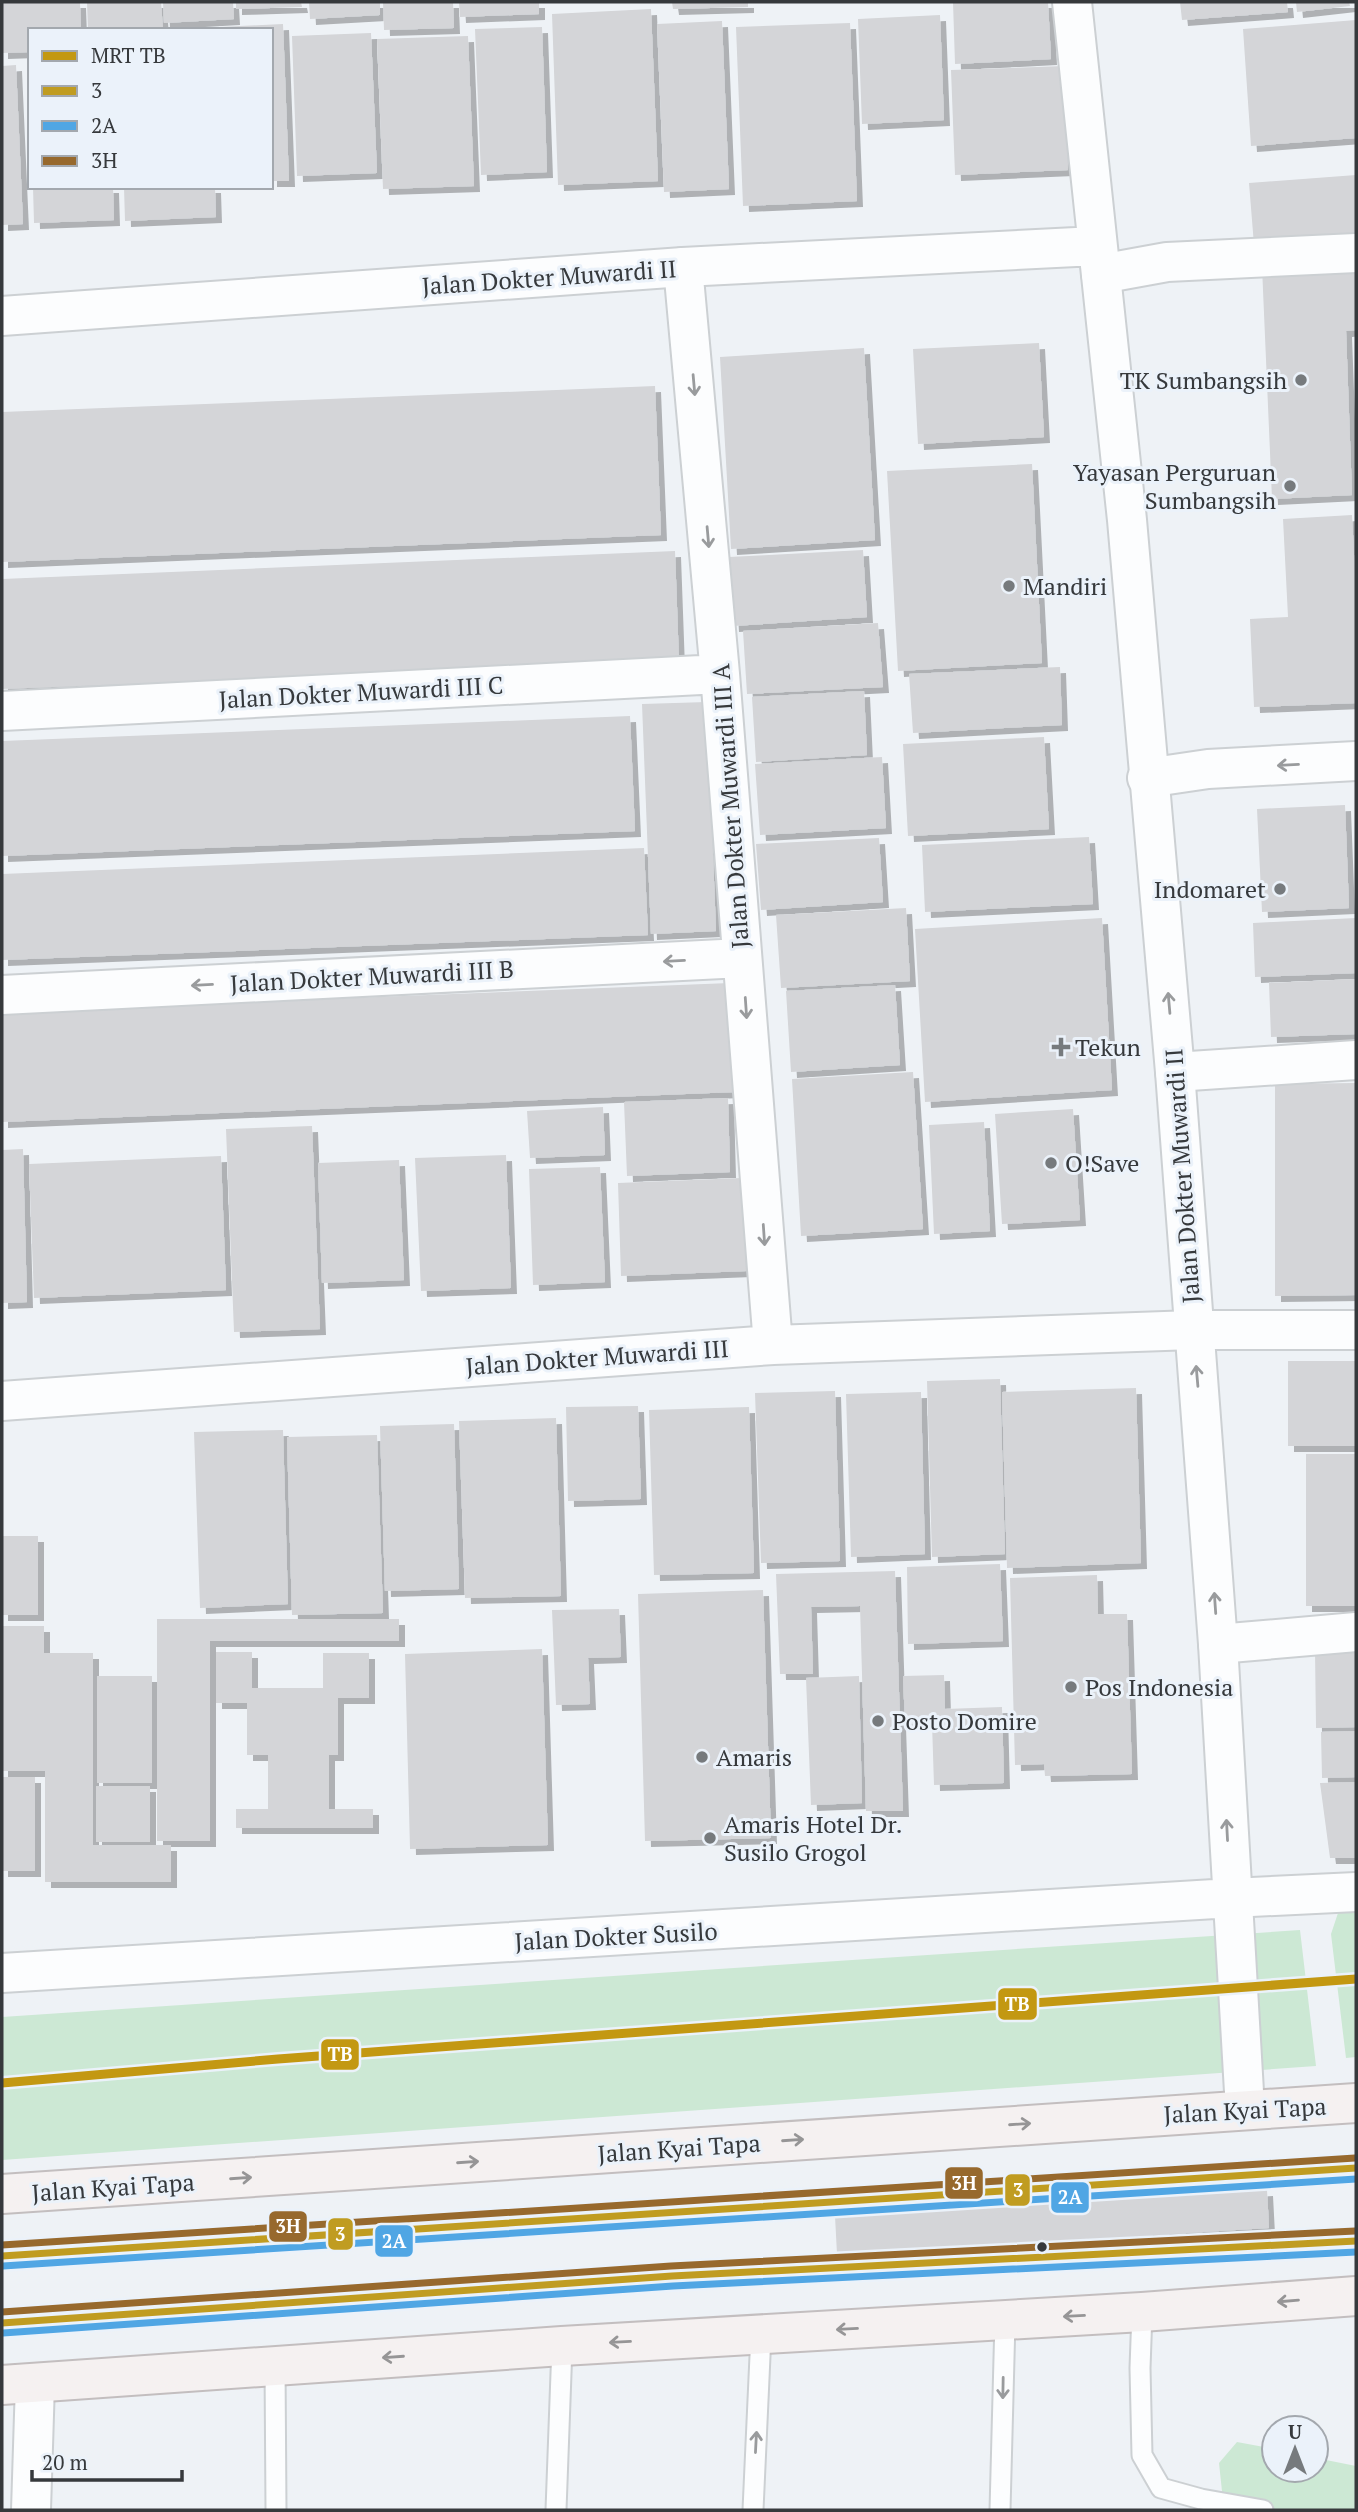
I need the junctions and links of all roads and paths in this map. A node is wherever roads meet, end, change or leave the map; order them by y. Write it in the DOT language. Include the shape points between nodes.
graph roads {
  1 [pos="1072,2"];
  2 [pos="1356,253"];
  3 [pos="1099,260"];
  4 [pos="683,267"];
  5 [pos="2,316"];
  6 [pos="720,674"];
  7 [pos="2,710"];
  8 [pos="1356,761"];
  9 [pos="1147,778"];
  10 [pos="742,958"];
  11 [pos="2,995"];
  12 [pos="1356,1060"];
  13 [pos="1175,1072"];
  14 [pos="1194,1330"];
  15 [pos="1356,1330"];
  16 [pos="773,1345"];
  17 [pos="2,1401"];
  18 [pos="1356,1632"];
  19 [pos="1218,1644"];
  20 [pos="1356,1892"];
  21 [pos="1231,1898"];
  22 [pos="2,1973"];
  23 [pos="1356,2103"];
  24 [pos="1245,2109"];
  25 [pos="1356,2168"];
  26 [pos="2,2194"];
  27 [pos="1356,2241"];
  28 [pos="2,2256"];
  29 [pos="1356,2296"];
  30 [pos="1142,2312"];
  31 [pos="1004,2320"];
  32 [pos="2,2323"];
  33 [pos="761,2334"];
  34 [pos="562,2346"];
  35 [pos="275,2365"];
  36 [pos="18,2384"];
  37 [pos="31,2510"];
  38 [pos="276,2510"];
  39 [pos="556,2510"];
  40 [pos="753,2510"];
  41 [pos="1000,2510"];
  42 [pos="1263,2510"];
  1 -- 3 [label="street, Jalan Dokter Muwardi II"];
  2 -- 3 [label="street" via="1167,262"];
  3 -- 4 [label="street, Jalan Dokter Muwardi II"];
  3 -- 9 [label="street, Jalan Dokter Muwardi II" via="1127,520"];
  4 -- 5 [label="street, Jalan Dokter Muwardi II"];
  4 -- 6 [label="street, Jalan Dokter Muwardi III A, one-way"];
  6 -- 7 [label="street, Jalan Dokter Muwardi III C"];
  6 -- 10 [label="street, Jalan Dokter Muwardi III A"];
  8 -- 9 [label="street, one-way" via="1208,769"];
  13 -- 9 [label="street, Jalan Dokter Muwardi II, one-way"];
  10 -- 11 [label="street, Jalan Dokter Muwardi III B, one-way"];
  10 -- 16 [label="street, Jalan Dokter Muwardi III A, one-way"];
  12 -- 13 [label="street"];
  13 -- 14 [label="street, Jalan Dokter Muwardi II"];
  14 -- 15 [label="street, Jalan Dokter Muwardi III"];
  14 -- 16 [label="street, Jalan Dokter Muwardi III"];
  19 -- 14 [label="street, Jalan Dokter Muwardi II, one-way"];
  16 -- 17 [label="street, Jalan Dokter Muwardi III"];
  18 -- 19 [label="street"];
  21 -- 19 [label="street, Jalan Dokter Muwardi II, one-way"];
  20 -- 21 [label="street, Jalan Dokter Susilo"];
  21 -- 22 [label="street, Jalan Dokter Susilo"];
  21 -- 24 [label="street, Jalan Dokter Muwardi II"];
  23 -- 24 [label="main road, Jalan Kyai Tapa"];
  26 -- 24 [label="main road, Jalan Kyai Tapa, one-way"];
  25 -- 28 [label="lane"];
  27 -- 32 [label="lane" via="672,2276"];
  29 -- 30 [label="main road, one-way"];
  30 -- 31 [label="main road, one-way"];
  30 -- 42 [label="lane" via="1142,2455 1161,2488"];
  31 -- 33 [label="main road, one-way"];
  31 -- 41 [label="lane, one-way"];
  33 -- 34 [label="main road, one-way"];
  40 -- 33 [label="lane, one-way"];
  34 -- 35 [label="main road, one-way"];
  34 -- 39 [label="lane"];
  35 -- 36 [label="main road"];
  35 -- 38 [label="lane"];
  36 -- 37 [label="street"];
}
